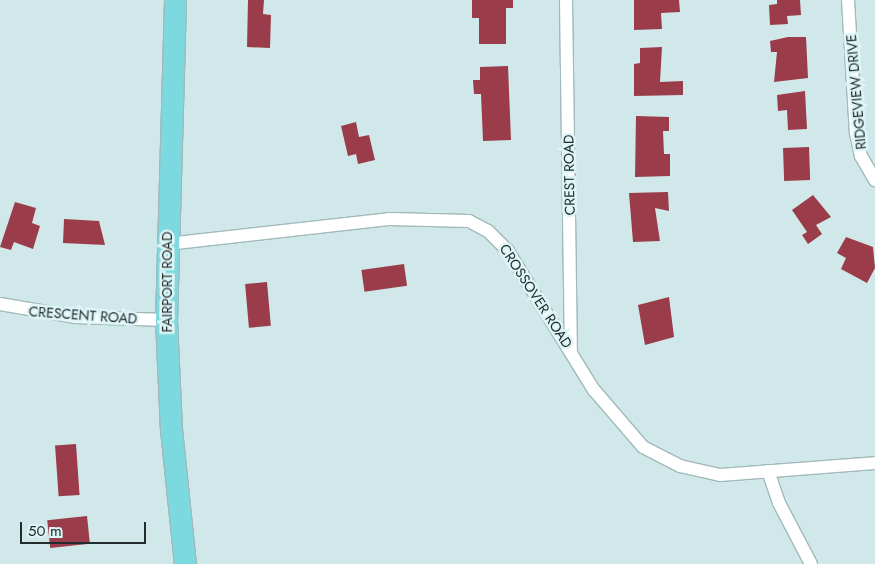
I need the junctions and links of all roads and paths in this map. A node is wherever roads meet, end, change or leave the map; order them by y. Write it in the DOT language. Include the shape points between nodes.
graph roads {
  1 [pos="175,0"];
  2 [pos="566,0"];
  3 [pos="848,0"];
  4 [pos="875,180"];
  5 [pos="167,244"];
  6 [pos="0,304"];
  7 [pos="166,320"];
  8 [pos="571,350"];
  9 [pos="875,463"];
  10 [pos="768,471"];
  11 [pos="185,564"];
  12 [pos="811,564"];
  1 -- 5 [label="main road, FAIRPORT ROAD"];
  2 -- 8 [label="street, CREST ROAD"];
  3 -- 4 [label="street, RIDGEVIEW DRIVE" via="856,132 861,156"];
  5 -- 7 [label="main road, FAIRPORT ROAD"];
  5 -- 8 [label="street, CROSSOVER ROAD" via="389,219 469,221 498,239"];
  6 -- 7 [label="street, CRESCENT ROAD" via="76,317"];
  7 -- 11 [label="main road, FAIRPORT ROAD" via="171,429"];
  8 -- 10 [label="street, CROSSOVER ROAD" via="609,412 643,447 699,471 720,475"];
  9 -- 10 [label="street, CROSSOVER ROAD"];
  10 -- 12 [label="street" via="779,503"];
}
